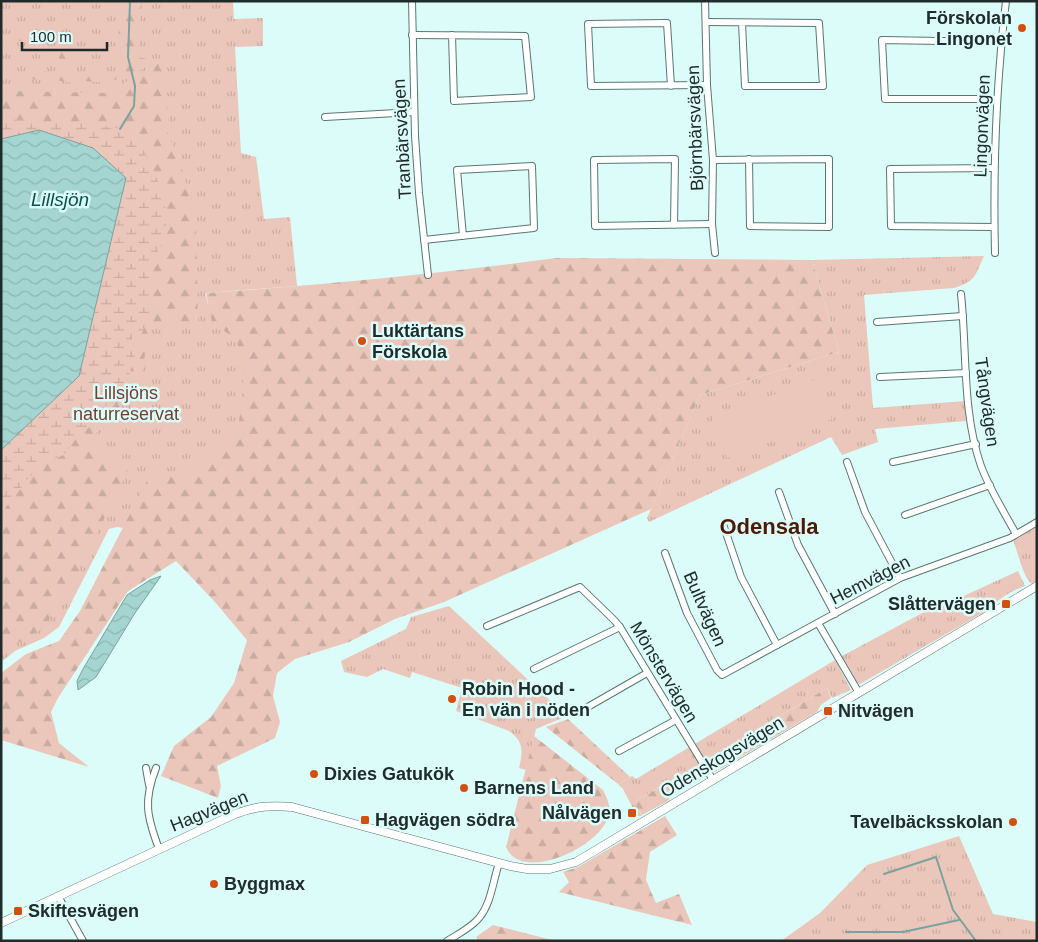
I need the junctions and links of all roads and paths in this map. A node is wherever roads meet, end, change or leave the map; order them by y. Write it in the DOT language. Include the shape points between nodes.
graph roads {
  1 [pos="412,1"];
  2 [pos="705,1"];
  3 [pos="1006,1"];
  4 [pos="706,22"];
  5 [pos="742,23"];
  6 [pos="412,35"];
  7 [pos="452,35"];
  8 [pos="1001,42"];
  9 [pos="707,84"];
  10 [pos="671,86"];
  11 [pos="996,99"];
  12 [pos="414,112"];
  13 [pos="325,117"];
  14 [pos="749,159"];
  15 [pos="713,160"];
  16 [pos="994,168"];
  17 [pos="712,224"];
  18 [pos="674,225"];
  19 [pos="994,227"];
  20 [pos="463,236"];
  21 [pos="424,240"];
  22 [pos="715,252"];
  23 [pos="995,253"];
  24 [pos="428,275"];
  25 [pos="961,294"];
  26 [pos="963,316"];
  27 [pos="877,322"];
  28 [pos="966,373"];
  29 [pos="880,377"];
  30 [pos="976,444"];
  31 [pos="847,462"];
  32 [pos="893,462"];
  33 [pos="990,485"];
  34 [pos="779,492"];
  35 [pos="905,515"];
  36 [pos="1037,522"];
  37 [pos="724,524"];
  38 [pos="1016,534"];
  39 [pos="665,553"];
  40 [pos="900,578"];
  41 [pos="1037,586"];
  42 [pos="835,614"];
  43 [pos="818,623"];
  44 [pos="487,626"];
  45 [pos="620,627"];
  46 [pos="777,645"];
  47 [pos="534,669"];
  48 [pos="647,672"];
  49 [pos="722,675"];
  50 [pos="859,693"];
  51 [pos="579,712"];
  52 [pos="676,720"];
  53 [pos="619,751"];
  54 [pos="146,768"];
  55 [pos="156,768"];
  56 [pos="713,780"];
  57 [pos="150,786"];
  58 [pos="159,849"];
  59 [pos="499,863"];
  60 [pos="58,896"];
  61 [pos="1,923"];
  62 [pos="83,941"];
  63 [pos="447,941"];
  1 -- 6 [label="street, Tranbärsvägen"];
  2 -- 4 [label="street, Björnbärsvägen"];
  3 -- 8 [label="street, Lingonvägen"];
  4 -- 5 [label="street"];
  4 -- 9 [label="street, Björnbärsvägen"];
  5 -- 5 [label="street" via="820,23 822,86 745,86"];
  6 -- 7 [label="street"];
  6 -- 12 [label="street, Tranbärsvägen"];
  7 -- 7 [label="street" via="454,101 531,97 525,36"];
  8 -- 11 [label="street, Lingonvägen"];
  8 -- 11 [label="street" via="882,40 884,99"];
  9 -- 10 [label="street"];
  9 -- 15 [label="street, Björnbärsvägen"];
  10 -- 10 [label="street" via="591,86 588,24 667,23"];
  11 -- 16 [label="street, Lingonvägen"];
  12 -- 13 [label="street"];
  12 -- 21 [label="street, Tranbärsvägen"];
  14 -- 14 [label="street" via="829,159 829,227 750,226"];
  14 -- 15 [label="street"];
  15 -- 17 [label="street, Björnbärsvägen"];
  16 -- 19 [label="street, Lingonvägen"];
  16 -- 19 [label="street" via="890,169 891,226"];
  17 -- 18 [label="street"];
  17 -- 22 [label="street, Björnbärsvägen"];
  18 -- 18 [label="street" via="595,226 594,160 675,159"];
  19 -- 23 [label="street, Lingonvägen"];
  20 -- 20 [label="street" via="534,228 532,166 457,170"];
  20 -- 21 [label="street"];
  21 -- 24 [label="street, Tranbärsvägen"];
  25 -- 26 [label="street, Tångvägen"];
  26 -- 27 [label="street"];
  26 -- 28 [label="street, Tångvägen"];
  28 -- 29 [label="street"];
  28 -- 30 [label="street, Tångvägen"];
  30 -- 32 [label="street"];
  30 -- 33 [label="street, Tångvägen"];
  31 -- 40 [label="street" via="865,512"];
  33 -- 35 [label="street"];
  33 -- 38 [label="street, Tångvägen"];
  34 -- 42 [label="street" via="798,545"];
  36 -- 38 [label="street, Hemvägen"];
  37 -- 46 [label="street" via="741,577"];
  38 -- 40 [label="street, Hemvägen"];
  39 -- 49 [label="street, Bultvägen" via="687,613"];
  40 -- 42 [label="street, Hemvägen"];
  41 -- 50 [label="street, Odenskogsvägen"];
  42 -- 43 [label="street, Hemvägen"];
  43 -- 46 [label="street, Hemvägen"];
  43 -- 50 [label="street"];
  44 -- 45 [label="street, Mönstervägen" via="580,587"];
  45 -- 47 [label="street"];
  45 -- 48 [label="street, Mönstervägen"];
  46 -- 49 [label="street, Hemvägen"];
  48 -- 51 [label="street"];
  48 -- 52 [label="street, Mönstervägen"];
  50 -- 56 [label="street, Odenskogsvägen"];
  52 -- 53 [label="street"];
  52 -- 56 [label="street, Mönstervägen"];
  54 -- 57 [label="street"];
  55 -- 57 [label="street"];
  56 -- 59 [label="street, Odenskogsvägen" via="576,862 536,870"];
  57 -- 58 [label="street" via="149,824"];
  58 -- 59 [label="street, Hagvägen" via="235,814 271,805 292,807"];
  58 -- 60 [label="street, Hagvägen"];
  59 -- 63 [label="street" via="480,918"];
  60 -- 61 [label="street, Hagvägen"];
  60 -- 62 [label="street"];
}
